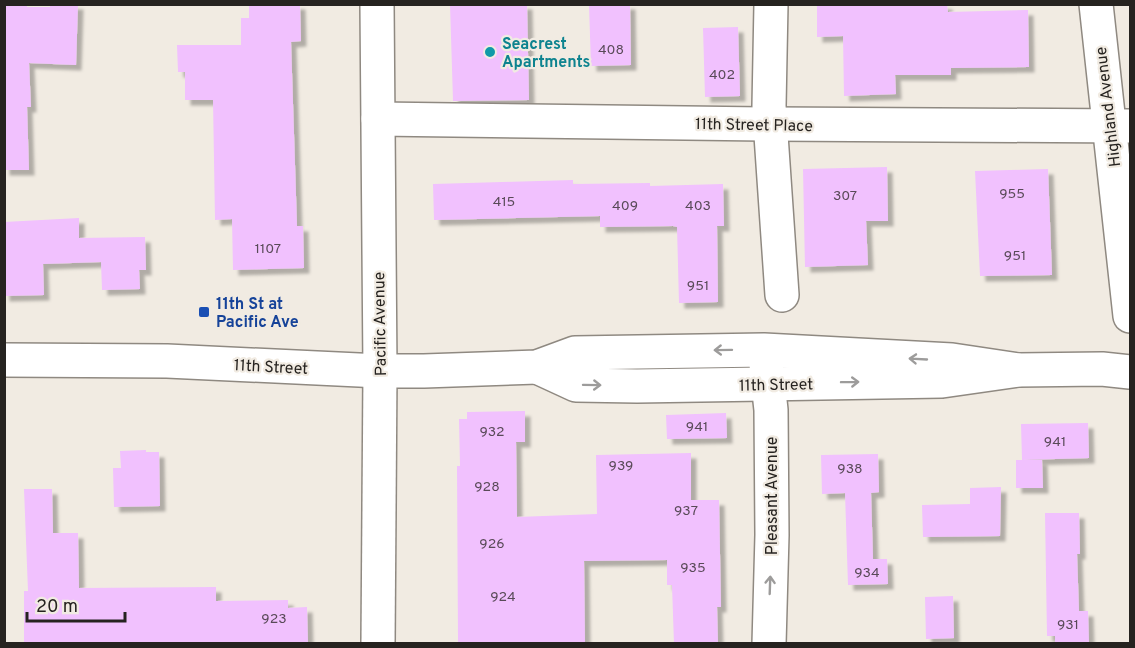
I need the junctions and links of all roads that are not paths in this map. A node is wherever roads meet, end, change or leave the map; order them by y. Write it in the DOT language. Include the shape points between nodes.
graph roads {
  1 [pos="377,4"];
  2 [pos="771,4"];
  3 [pos="1096,4"];
  4 [pos="378,119"];
  5 [pos="771,124"];
  6 [pos="1120,125"];
  7 [pos="782,295"];
  8 [pos="1131,316"];
  9 [pos="765,350"];
  10 [pos="4,360"];
  11 [pos="537,368"];
  12 [pos="1018,370"];
  13 [pos="380,371"];
  14 [pos="1131,372"];
  15 [pos="767,384"];
  16 [pos="378,644"];
  17 [pos="769,644"];
  1 -- 4 [label="street, Pacific Avenue"];
  2 -- 5 [label="street"];
  3 -- 6 [label="street, Highland Avenue"];
  4 -- 5 [label="street, 11th Street Place"];
  4 -- 13 [label="street, Pacific Avenue"];
  5 -- 6 [label="street, 11th Street Place"];
  5 -- 7 [label="street"];
  6 -- 8 [label="street, Highland Avenue"];
  9 -- 11 [label="street, 11th Street, one-way" via="575,353"];
  12 -- 9 [label="street, 11th Street, one-way" via="952,360"];
  9 -- 15 [label="street, Pleasant Avenue"];
  10 -- 13 [label="street, 11th Street" via="167,361"];
  11 -- 13 [label="street, 11th Street"];
  11 -- 15 [label="street, 11th Street, one-way" via="576,385"];
  12 -- 14 [label="street, 11th Street"];
  15 -- 12 [label="street, 11th Street, one-way" via="942,381"];
  13 -- 16 [label="street, Pacific Avenue"];
  17 -- 15 [label="street, Pleasant Avenue, one-way" via="772,535 771,410"];
}
